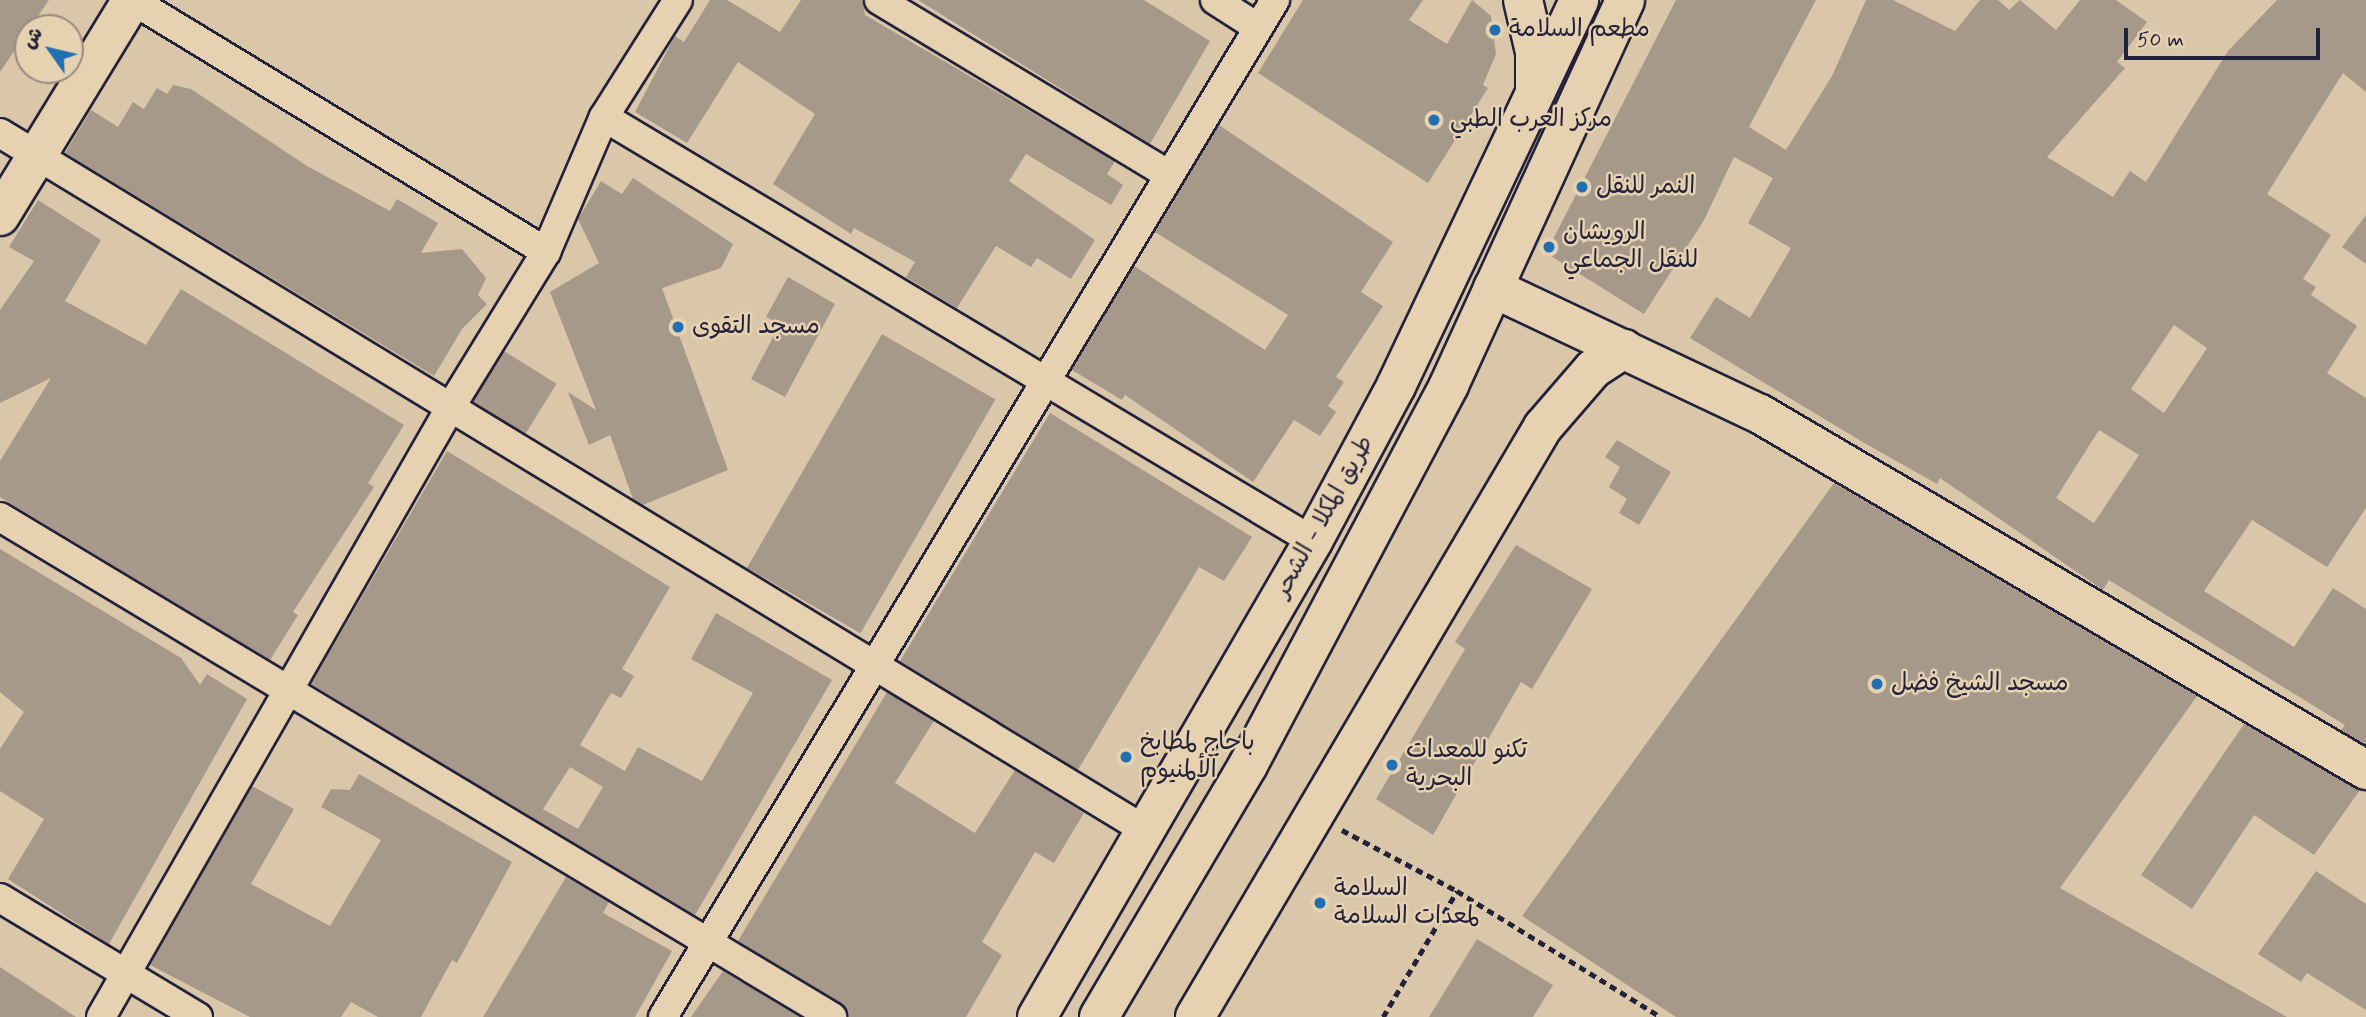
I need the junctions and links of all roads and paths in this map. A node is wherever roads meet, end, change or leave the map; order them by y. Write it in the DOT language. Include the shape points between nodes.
graph roads {
  1 [pos="132,0"];
  2 [pos="678,0"];
  3 [pos="879,0"];
  4 [pos="1215,0"];
  5 [pos="1275,0"];
  6 [pos="1523,0"];
  7 [pos="1579,0"];
  8 [pos="1620,2"];
  9 [pos="1258,27"];
  10 [pos="1535,101"];
  11 [pos="604,117"];
  12 [pos="0,133"];
  13 [pos="35,155"];
  14 [pos="1168,174"];
  15 [pos="0,216"];
  16 [pos="546,252"];
  17 [pos="1493,288"];
  18 [pos="1624,349"];
  19 [pos="1042,380"];
  20 [pos="450,408"];
  21 [pos="0,517"];
  22 [pos="1312,541"];
  23 [pos="871,663"];
  24 [pos="286,692"];
  25 [pos="1198,737"];
  26 [pos="1248,765"];
  27 [pos="2366,770"];
  28 [pos="1314,815"];
  29 [pos="1145,830"];
  30 [pos="1457,891"];
  31 [pos="0,898"];
  32 [pos="705,944"];
  33 [pos="126,974"];
  34 [pos="101,1017"];
  35 [pos="198,1017"];
  36 [pos="663,1017"];
  37 [pos="832,1017"];
  38 [pos="1037,1017"];
  39 [pos="1099,1017"];
  40 [pos="1195,1017"];
  41 [pos="1383,1017"];
  42 [pos="1661,1017"];
  1 -- 13 [label="main road"];
  1 -- 16 [label="street"];
  2 -- 11 [label="street"];
  3 -- 14 [label="street"];
  4 -- 9 [label="street"];
  5 -- 9 [label="street"];
  6 -- 10 [label="main road" via="1535,52"];
  7 -- 10 [label="main road, طريق المكلا - الشحر"];
  8 -- 17 [label="main road, طريق المكلا - الشحر"];
  9 -- 14 [label="street"];
  10 -- 22 [label="main road, طريق المكلا - الشحر" via="1395,386"];
  11 -- 16 [label="street"];
  11 -- 19 [label="street"];
  12 -- 13 [label="street"];
  13 -- 15 [label="main road"];
  13 -- 20 [label="street"];
  14 -- 19 [label="street"];
  16 -- 20 [label="street"];
  17 -- 18 [label="main road"];
  17 -- 26 [label="main road, طريق المكلا - الشحر" via="1449,385"];
  18 -- 27 [label="main road" via="1760,414"];
  18 -- 28 [label="main road" via="1593,369 1543,427"];
  19 -- 22 [label="street"];
  19 -- 23 [label="street"];
  20 -- 23 [label="street"];
  20 -- 24 [label="street"];
  21 -- 24 [label="street"];
  22 -- 25 [label="main road, طريق المكلا - الشحر"];
  23 -- 29 [label="street"];
  23 -- 32 [label="street"];
  24 -- 32 [label="street"];
  24 -- 33 [label="street"];
  25 -- 26 [label="main road"];
  25 -- 29 [label="main road, طريق المكلا - الشحر"];
  26 -- 39 [label="main road, طريق المكلا - الشحر"];
  28 -- 30 [label="path"];
  28 -- 40 [label="main road"];
  29 -- 38 [label="main road, طريق المكلا - الشحر"];
  30 -- 41 [label="path"];
  30 -- 42 [label="path"];
  31 -- 33 [label="street"];
  32 -- 36 [label="street"];
  32 -- 37 [label="street"];
  33 -- 34 [label="street"];
  33 -- 35 [label="street"];
}
